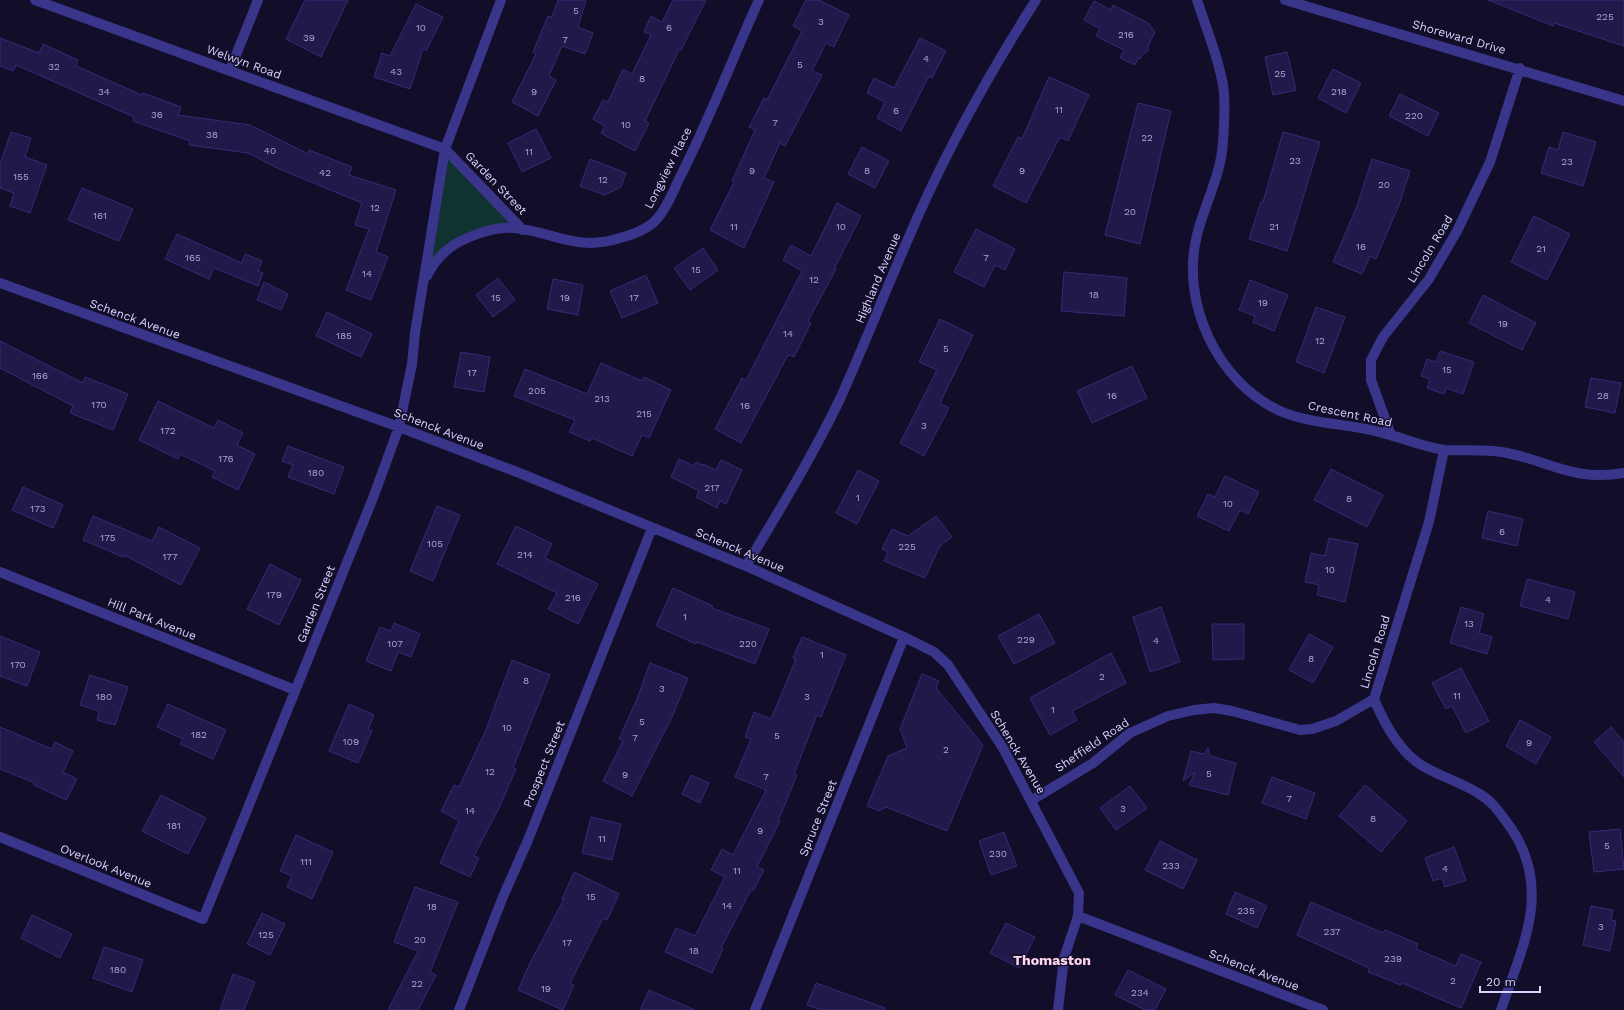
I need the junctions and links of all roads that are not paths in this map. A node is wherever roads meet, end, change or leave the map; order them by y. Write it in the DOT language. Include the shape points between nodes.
graph roads {
  1 [pos="35,0"];
  2 [pos="258,0"];
  3 [pos="501,0"];
  4 [pos="759,0"];
  5 [pos="1036,0"];
  6 [pos="1197,0"];
  7 [pos="1286,0"];
  8 [pos="1520,68"];
  9 [pos="230,70"];
  10 [pos="1624,101"];
  11 [pos="445,149"];
  12 [pos="523,230"];
  13 [pos="0,283"];
  14 [pos="422,289"];
  15 [pos="399,427"];
  16 [pos="1391,435"];
  17 [pos="1444,450"];
  18 [pos="1624,473"];
  19 [pos="652,528"];
  20 [pos="746,566"];
  21 [pos="0,572"];
  22 [pos="904,636"];
  23 [pos="295,690"];
  24 [pos="1374,699"];
  25 [pos="1032,800"];
  26 [pos="0,837"];
  27 [pos="1078,916"];
  28 [pos="203,919"];
  29 [pos="459,1010"];
  30 [pos="756,1010"];
  31 [pos="1058,1010"];
  32 [pos="1323,1010"];
  33 [pos="1502,1010"];
  1 -- 9 [label="street, Welwyn Road"];
  2 -- 9 [label="street"];
  3 -- 11 [label="street, Garden Street"];
  4 -- 12 [label="street, Longview Place" via="691,155 662,212 652,223 636,233 603,243 579,243"];
  5 -- 20 [label="street, Highland Avenue" via="1006,47 955,139 905,245 883,303 839,399 801,474"];
  6 -- 16 [label="street, Crescent Road" via="1220,73 1224,98 1223,144 1218,176 1197,235 1192,267 1193,288 1208,338 1236,380 1281,411 1320,423 1362,428"];
  7 -- 8 [label="street, Shoreward Drive"];
  8 -- 10 [label="street, Shoreward Drive"];
  8 -- 16 [label="street, Lincoln Road" via="1490,162 1457,231 1430,278 1383,337 1372,360 1371,380"];
  9 -- 11 [label="street, Welwyn Road"];
  11 -- 12 [label="street, Garden Street"];
  11 -- 14 [label="street, Garden Street"];
  12 -- 14 [label="street, Garden Street" via="491,230 458,242 436,260"];
  13 -- 15 [label="street, Schenck Avenue"];
  14 -- 15 [label="street, Garden Street" via="412,364"];
  15 -- 19 [label="street, Schenck Avenue"];
  15 -- 23 [label="street, Garden Street"];
  16 -- 17 [label="street, Crescent Road"];
  17 -- 18 [label="street, Crescent Road" via="1502,452 1585,476"];
  17 -- 24 [label="street, Lincoln Road" via="1430,522"];
  19 -- 20 [label="street, Schenck Avenue"];
  19 -- 29 [label="street, Prospect Street"];
  20 -- 22 [label="street, Schenck Avenue"];
  21 -- 23 [label="street, Hill Park Avenue"];
  22 -- 25 [label="street, Schenck Avenue" via="934,652 948,665 1003,748"];
  22 -- 30 [label="street, Spruce Street"];
  23 -- 28 [label="street, Garden Street"];
  24 -- 25 [label="street, Sheffield Road" via="1336,721 1300,730 1232,710 1214,708 1168,716 1130,733 1093,763"];
  24 -- 33 [label="street, Lincoln Road" via="1386,724 1409,755 1420,764 1479,794 1497,808 1518,839 1533,889 1531,920"];
  25 -- 27 [label="street, Schenck Avenue" via="1076,887 1080,901"];
  26 -- 28 [label="street, Overlook Avenue"];
  27 -- 31 [label="street" via="1064,958"];
  27 -- 32 [label="street, Schenck Avenue"];
}
